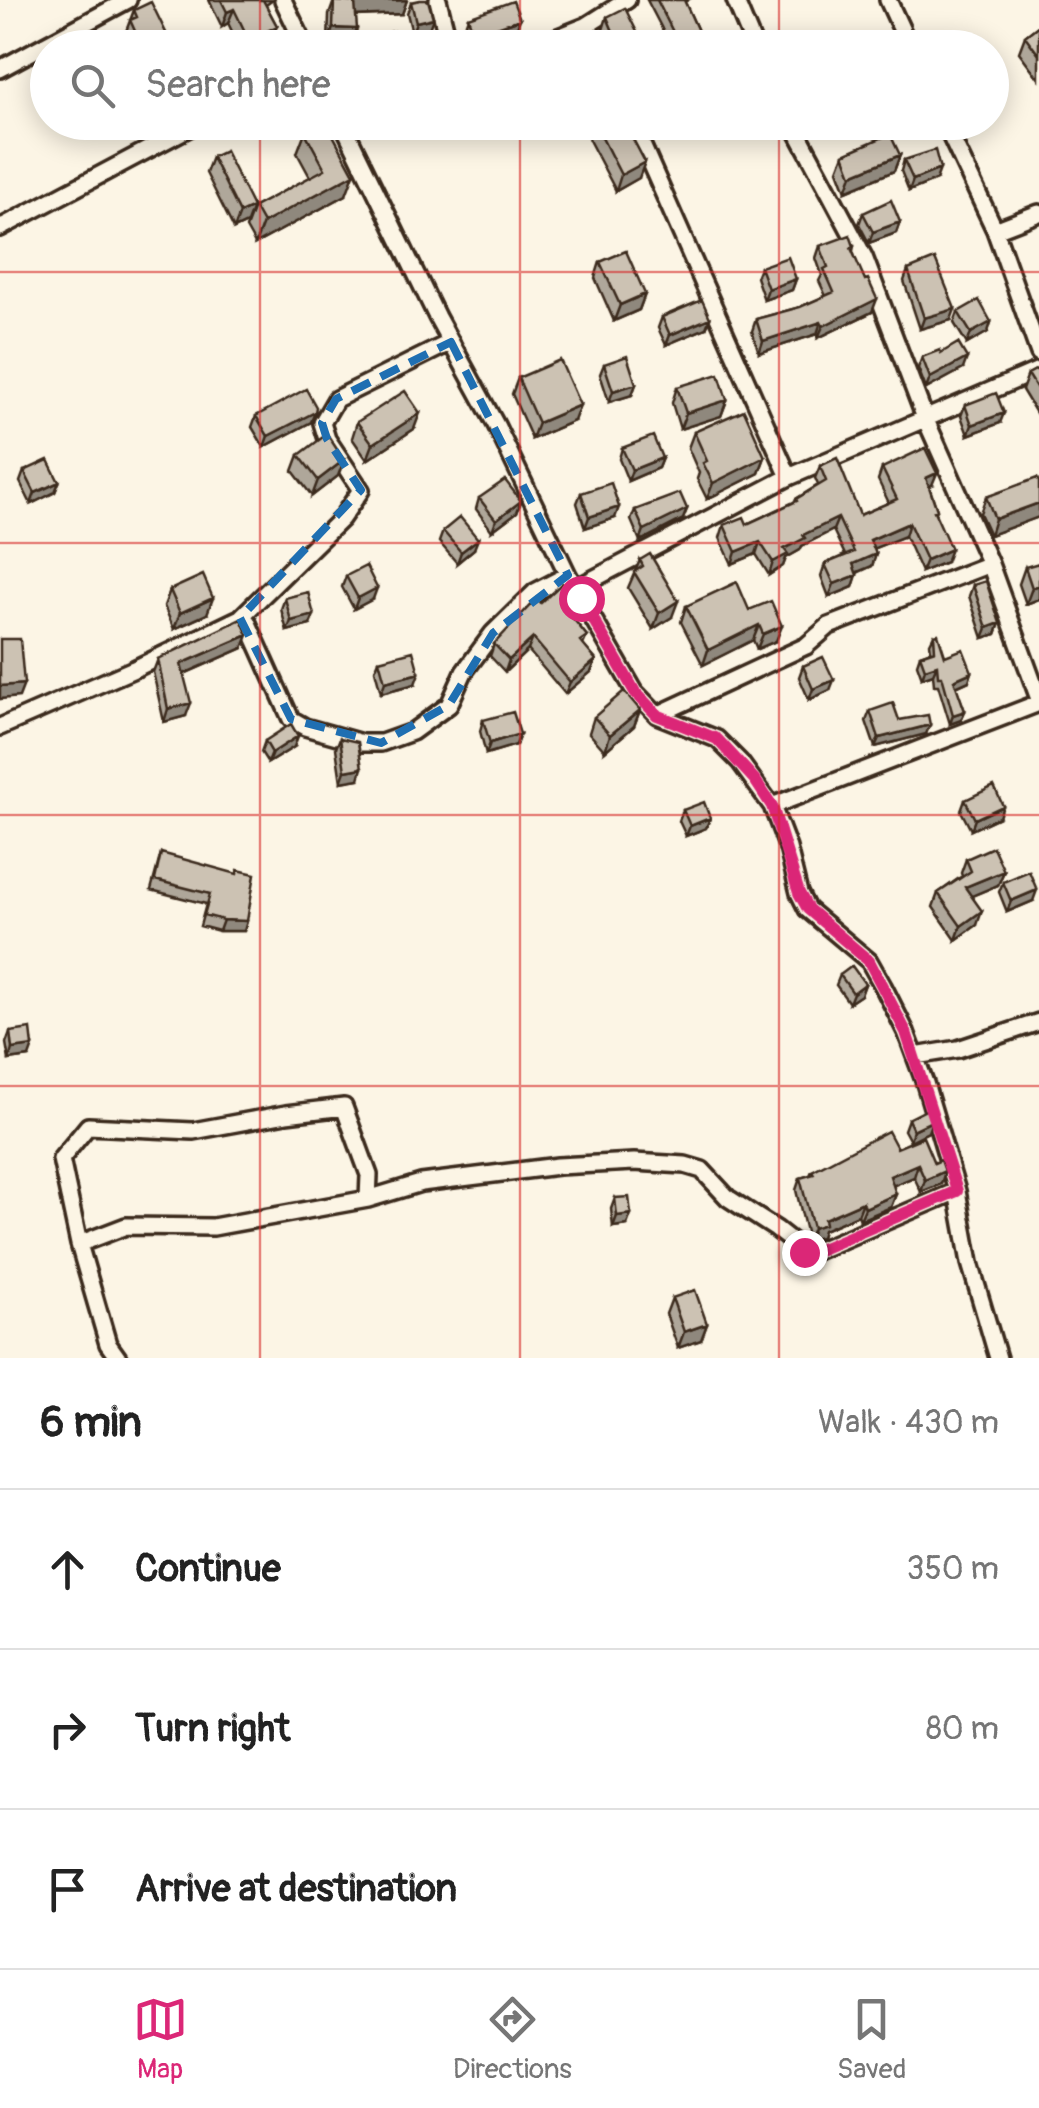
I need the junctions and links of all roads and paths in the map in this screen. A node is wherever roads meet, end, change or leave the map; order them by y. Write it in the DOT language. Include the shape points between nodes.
graph roads {
  1 [pos="128,0"];
  2 [pos="283,0"];
  3 [pos="438,0"];
  4 [pos="627,0"];
  5 [pos="734,0"];
  6 [pos="888,0"];
  7 [pos="586,26"];
  8 [pos="72,30"];
  9 [pos="297,30"];
  10 [pos="446,30"];
  11 [pos="576,30"];
  12 [pos="588,30"];
  13 [pos="748,30"];
  14 [pos="902,30"];
  15 [pos="30,53"];
  16 [pos="0,69"];
  17 [pos="166,140"];
  18 [pos="351,140"];
  19 [pos="640,140"];
  20 [pos="802,140"];
  21 [pos="952,140"];
  22 [pos="1039,213"];
  23 [pos="0,228"];
  24 [pos="995,230"];
  25 [pos="451,342"];
  26 [pos="1039,353"];
  27 [pos="1039,370"];
  28 [pos="925,418"];
  29 [pos="789,477"];
  30 [pos="990,564"];
  31 [pos="572,582"];
  32 [pos="240,618"];
  33 [pos="1039,701"];
  34 [pos="657,715"];
  35 [pos="0,727"];
  36 [pos="772,806"];
  37 [pos="1039,1022"];
  38 [pos="915,1056"];
  39 [pos="957,1191"];
  40 [pos="368,1199"];
  41 [pos="80,1244"];
  42 [pos="118,1358"];
  43 [pos="998,1358"];
  1 -- 8 [label="street"];
  2 -- 9 [label="street"];
  3 -- 10 [label="street"];
  4 -- 7 [label="street"];
  5 -- 13 [label="street"];
  6 -- 14 [label="street"];
  7 -- 11 [label="street"];
  7 -- 12 [label="street"];
  15 -- 16 [label="street"];
  17 -- 23 [label="street"];
  18 -- 25 [label="street"];
  19 -- 29 [label="street"];
  20 -- 28 [label="street" via="864,258"];
  21 -- 24 [label="street"];
  22 -- 24 [label="street"];
  24 -- 26 [label="street"];
  25 -- 31 [label="street"];
  25 -- 32 [label="street" via="336,399 322,423 362,490"];
  27 -- 28 [label="street"];
  28 -- 29 [label="street"];
  28 -- 30 [label="street"];
  29 -- 31 [label="street"];
  30 -- 33 [label="street"];
  30 -- 34 [label="street" via="829,626 806,646"];
  31 -- 32 [label="street" via="535,592 492,633 449,706 412,732 381,743 362,743 291,718"];
  31 -- 34 [label="street" via="635,692"];
  32 -- 35 [label="street"];
  33 -- 36 [label="street"];
  34 -- 36 [label="street" via="717,739"];
  36 -- 38 [label="street" via="808,909 869,961"];
  37 -- 38 [label="street"];
  38 -- 39 [label="street"];
  39 -- 40 [label="street" via="814,1252 804,1252 728,1198 702,1170 685,1165 558,1166 421,1183"];
  39 -- 43 [label="street"];
  40 -- 41 [label="street" via="213,1226 126,1226"];
  40 -- 41 [label="street" via="368,1176 344,1108 193,1131 88,1126 61,1159"];
  41 -- 42 [label="street" via="108,1344"];
}
